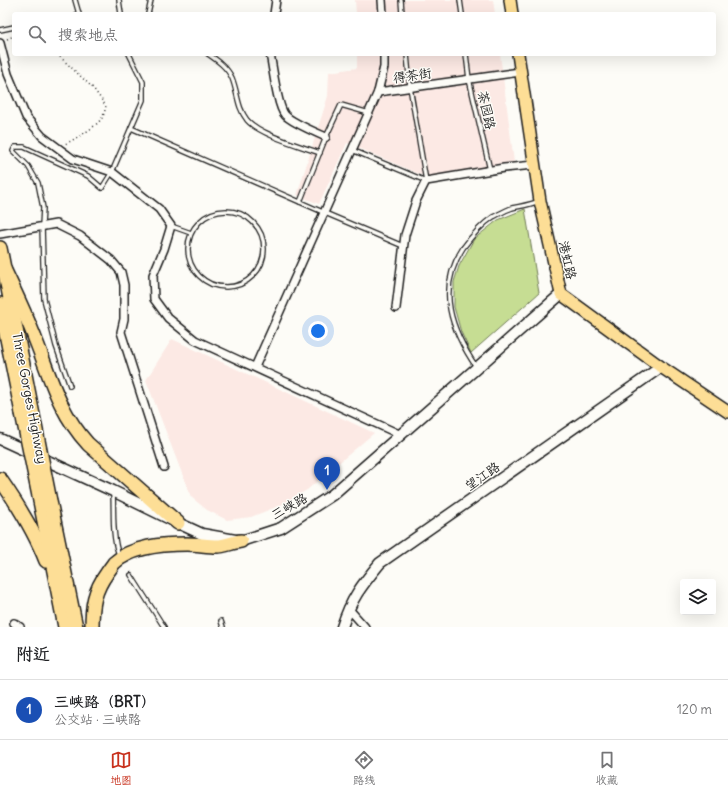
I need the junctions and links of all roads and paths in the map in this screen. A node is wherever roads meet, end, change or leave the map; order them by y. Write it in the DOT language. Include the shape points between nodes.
graph roads {
  1 [pos="75,0"];
  2 [pos="118,0"];
  3 [pos="151,0"];
  4 [pos="276,0"];
  5 [pos="382,0"];
  6 [pos="401,0"];
  7 [pos="460,0"];
  8 [pos="510,0"];
  9 [pos="78,12"];
  10 [pos="121,12"];
  11 [pos="148,12"];
  12 [pos="274,12"];
  13 [pos="383,12"];
  14 [pos="402,12"];
  15 [pos="462,12"];
  16 [pos="512,12"];
  17 [pos="12,28"];
  18 [pos="0,30"];
  19 [pos="0,43"];
  20 [pos="59,56"];
  21 [pos="130,56"];
  22 [pos="211,56"];
  23 [pos="270,56"];
  24 [pos="384,56"];
  25 [pos="406,56"];
  26 [pos="466,56"];
  27 [pos="518,56"];
  28 [pos="520,72"];
  29 [pos="469,79"];
  30 [pos="410,87"];
  31 [pos="378,92"];
  32 [pos="369,113"];
  33 [pos="131,128"];
  34 [pos="326,137"];
  35 [pos="57,147"];
  36 [pos="352,150"];
  37 [pos="320,153"];
  38 [pos="534,165"];
  39 [pos="490,171"];
  40 [pos="112,172"];
  41 [pos="426,181"];
  42 [pos="540,201"];
  43 [pos="300,202"];
  44 [pos="325,213"];
  45 [pos="42,226"];
  46 [pos="171,226"];
  47 [pos="191,233"];
  48 [pos="0,234"];
  49 [pos="403,246"];
  50 [pos="0,248"];
  51 [pos="5,271"];
  52 [pos="561,294"];
  53 [pos="0,304"];
  54 [pos="396,308"];
  55 [pos="255,367"];
  56 [pos="661,367"];
  57 [pos="477,369"];
  58 [pos="70,386"];
  59 [pos="728,412"];
  60 [pos="28,414"];
  61 [pos="402,435"];
  62 [pos="0,439"];
  63 [pos="164,467"];
  64 [pos="0,479"];
  65 [pos="113,491"];
  66 [pos="45,501"];
  67 [pos="178,523"];
  68 [pos="241,541"];
  69 [pos="118,552"];
  70 [pos="131,575"];
  71 [pos="58,591"];
  72 [pos="348,608"];
  73 [pos="221,621"];
  74 [pos="65,627"];
  75 [pos="76,627"];
  76 [pos="92,627"];
  77 [pos="164,627"];
  78 [pos="223,627"];
  79 [pos="342,627"];
  80 [pos="364,627"];
  1 -- 9 [label="lane"];
  2 -- 10 [label="lane"];
  3 -- 11 [label="lane"];
  4 -- 12 [label="street"];
  5 -- 13 [label="street"];
  6 -- 14 [label="lane"];
  7 -- 15 [label="lane"];
  8 -- 16 [label="highway"];
  17 -- 18 [label="lane"];
  19 -- 35 [label="street" via="8,74 26,117 42,136"];
  20 -- 35 [label="path" via="93,88 106,106 102,119 75,139"];
  21 -- 33 [label="lane" via="144,82 143,100"];
  22 -- 37 [label="lane" via="226,68 232,77 239,108 248,121 258,129"];
  23 -- 34 [label="street" via="280,105 285,115"];
  24 -- 31 [label="street"];
  25 -- 30 [label="lane"];
  26 -- 29 [label="lane, 茶园路"];
  27 -- 28 [label="highway, 港虹路"];
  28 -- 29 [label="street, 得茶街"];
  28 -- 38 [label="highway, 港虹路"];
  29 -- 30 [label="street, 得茶街"];
  29 -- 39 [label="lane, 茶园路"];
  30 -- 31 [label="street, 得茶街"];
  30 -- 41 [label="lane"];
  31 -- 32 [label="street"];
  32 -- 34 [label="lane" via="341,105"];
  32 -- 36 [label="street"];
  33 -- 40 [label="lane"];
  33 -- 43 [label="lane"];
  34 -- 37 [label="lane"];
  35 -- 40 [label="street" via="73,159"];
  36 -- 41 [label="lane"];
  36 -- 44 [label="street"];
  37 -- 43 [label="lane"];
  38 -- 39 [label="street"];
  38 -- 42 [label="highway, 港虹路"];
  39 -- 41 [label="street"];
  40 -- 45 [label="lane" via="102,188 88,176 24,147 15,147 13,151 28,166 38,183 43,208"];
  40 -- 46 [label="street" via="159,209"];
  41 -- 49 [label="street" via="416,201"];
  42 -- 52 [label="highway, 港虹路"];
  42 -- 57 [label="lane" via="510,208 492,218 470,238 457,258 450,278 449,303 454,326 463,348"];
  43 -- 44 [label="lane"];
  44 -- 49 [label="lane"];
  44 -- 55 [label="street"];
  45 -- 48 [label="street"];
  45 -- 58 [label="lane" via="44,299"];
  45 -- 63 [label="street" via="56,224 80,236 111,260 121,272 124,285 124,319 121,332"];
  46 -- 47 [label="lane"];
  46 -- 55 [label="street" via="153,275 154,300 168,318 195,340"];
  47 -- 47 [label="lane" via="189,259 194,271 216,286 229,288 242,284 252,277 260,266 264,255 259,231 242,215 230,211 218,212 207,216"];
  49 -- 54 [label="street"];
  50 -- 51 [label="highway, Three Gorges Highway"];
  51 -- 60 [label="highway, Three Gorges Highway"];
  51 -- 67 [label="highway" via="36,340 54,390 78,433"];
  52 -- 56 [label="highway, 港虹路"];
  52 -- 57 [label="main road, 三峡路"];
  53 -- 60 [label="highway, Three Gorges Highway"];
  55 -- 61 [label="street"];
  56 -- 59 [label="highway, 港虹路"];
  56 -- 72 [label="main road, 望江路" via="380,564 362,585"];
  57 -- 61 [label="main road, 三峡路"];
  60 -- 66 [label="highway, Three Gorges Highway, bridge"];
  61 -- 68 [label="main road, 三峡路" via="332,495 281,528"];
  62 -- 65 [label="main road, 三峡路"];
  64 -- 71 [label="highway" via="16,502 41,548"];
  65 -- 67 [label="main road, 三峡路"];
  65 -- 69 [label="lane"];
  66 -- 71 [label="highway"];
  66 -- 75 [label="highway"];
  67 -- 68 [label="main road, 三峡路" via="202,534"];
  68 -- 76 [label="highway" via="219,546 187,544 152,547 126,555 114,563 100,584 92,608"];
  70 -- 77 [label="lane"];
  71 -- 74 [label="highway"];
  72 -- 79 [label="main road, 望江路"];
  72 -- 80 [label="street"];
  73 -- 78 [label="lane"];
}
